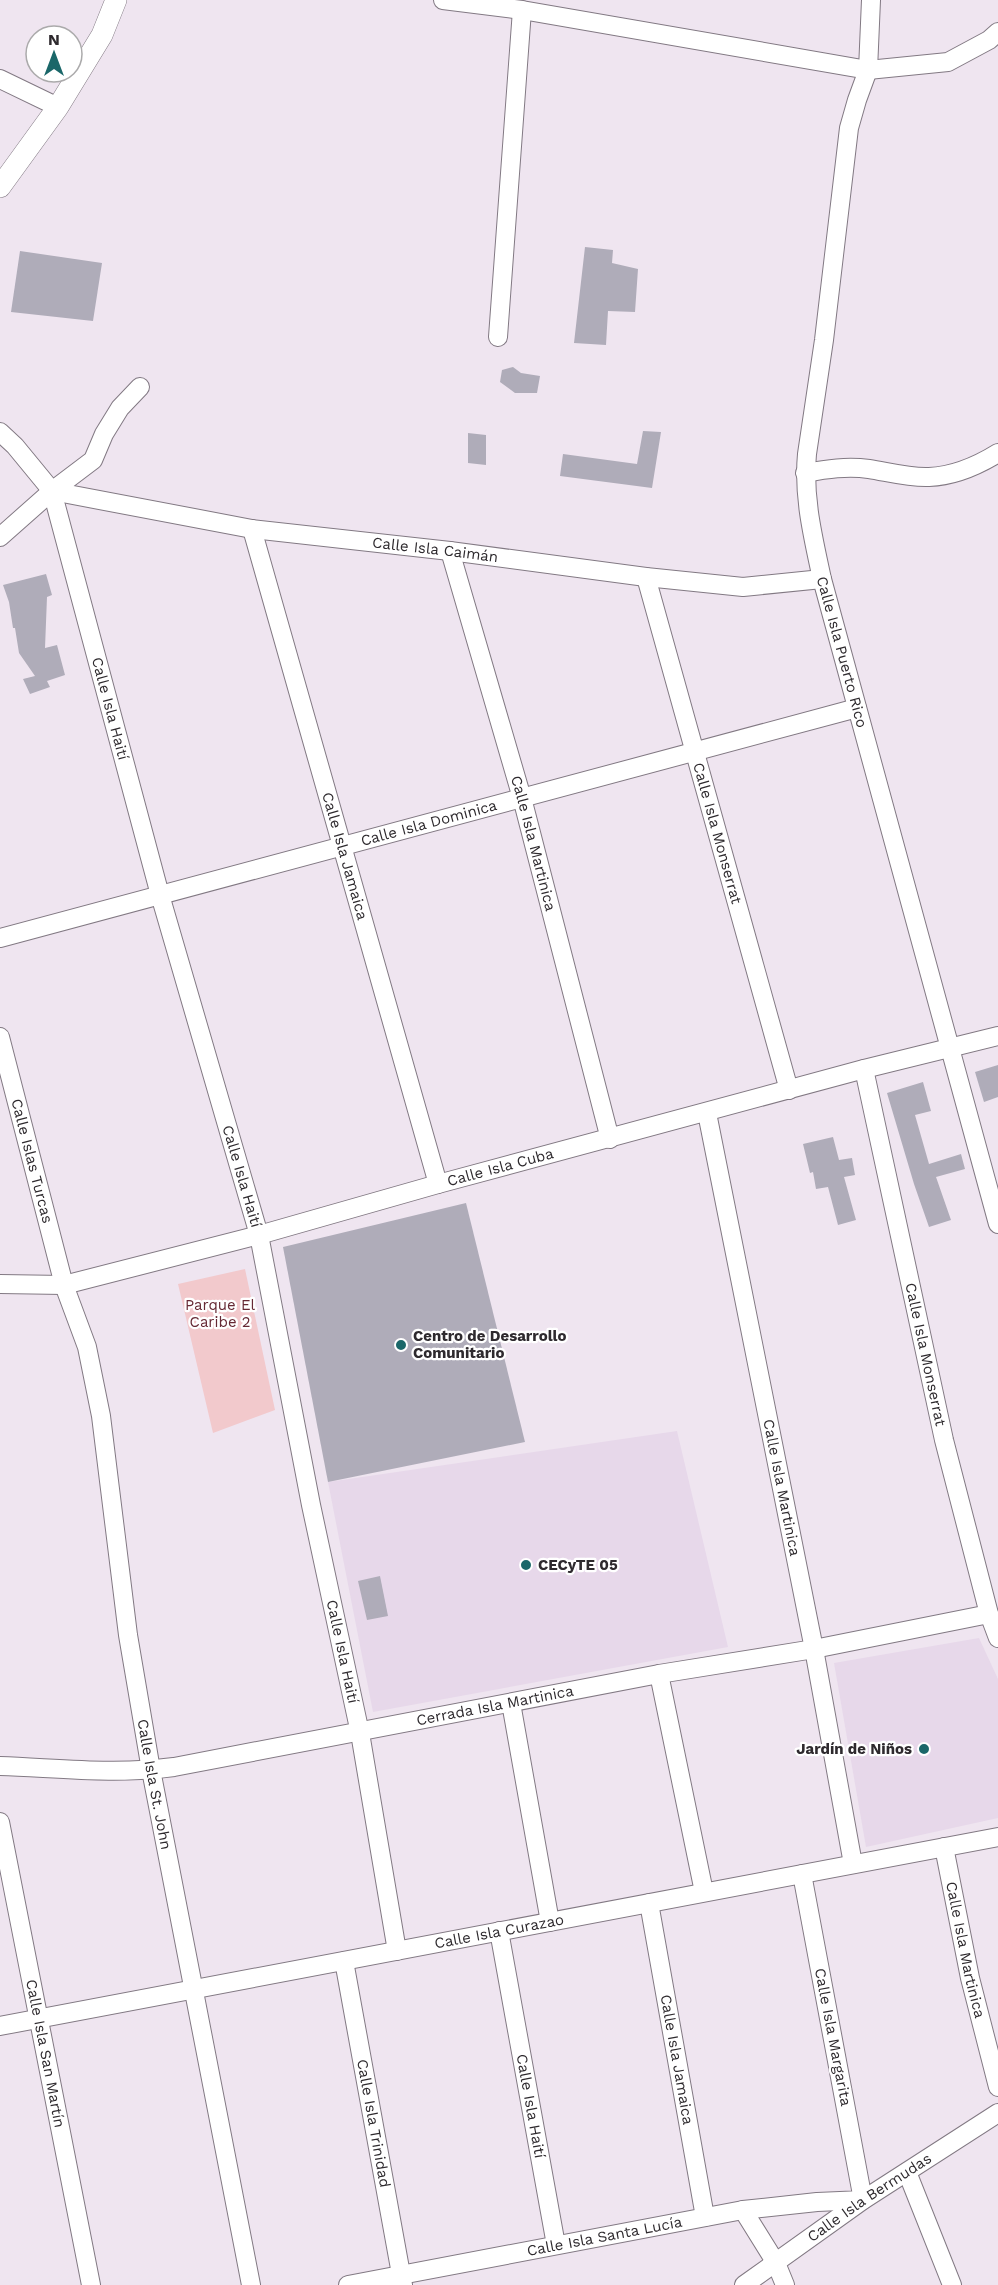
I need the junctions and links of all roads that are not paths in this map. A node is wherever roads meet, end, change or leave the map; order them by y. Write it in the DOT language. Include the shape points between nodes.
graph roads {
  1 [pos="116,0"];
  2 [pos="443,0"];
  3 [pos="871,0"];
  4 [pos="522,10"];
  5 [pos="998,32"];
  6 [pos="868,70"];
  7 [pos="0,79"];
  8 [pos="58,107"];
  9 [pos="0,188"];
  10 [pos="498,337"];
  11 [pos="140,387"];
  12 [pos="0,432"];
  13 [pos="998,453"];
  14 [pos="805,473"];
  15 [pos="52,491"];
  16 [pos="252,529"];
  17 [pos="0,537"];
  18 [pos="450,551"];
  19 [pos="646,577"];
  20 [pos="822,579"];
  21 [pos="856,708"];
  22 [pos="695,752"];
  23 [pos="522,798"];
  24 [pos="342,846"];
  25 [pos="160,895"];
  26 [pos="0,938"];
  27 [pos="998,1036"];
  28 [pos="0,1037"];
  29 [pos="948,1047"];
  30 [pos="864,1069"];
  31 [pos="789,1090"];
  32 [pos="707,1113"];
  33 [pos="610,1139"];
  34 [pos="438,1184"];
  35 [pos="998,1224"];
  36 [pos="259,1235"];
  37 [pos="0,1284"];
  38 [pos="64,1285"];
  39 [pos="989,1614"];
  40 [pos="998,1638"];
  41 [pos="814,1649"];
  42 [pos="659,1674"];
  43 [pos="511,1702"];
  44 [pos="360,1733"];
  45 [pos="0,1766"];
  46 [pos="151,1770"];
  47 [pos="0,1822"];
  48 [pos="998,1837"];
  49 [pos="944,1847"];
  50 [pos="853,1864"];
  51 [pos="802,1874"];
  52 [pos="704,1892"];
  53 [pos="648,1903"];
  54 [pos="550,1922"];
  55 [pos="499,1931"];
  56 [pos="397,1951"];
  57 [pos="344,1961"];
  58 [pos="195,1989"];
  59 [pos="39,2019"];
  60 [pos="0,2026"];
  61 [pos="998,2086"];
  62 [pos="998,2113"];
  63 [pos="907,2172"];
  64 [pos="863,2200"];
  65 [pos="743,2210"];
  66 [pos="705,2217"];
  67 [pos="556,2245"];
  68 [pos="776,2263"];
  69 [pos="402,2280"];
  70 [pos="91,2285"];
  71 [pos="251,2285"];
  72 [pos="348,2285"];
  73 [pos="744,2285"];
  74 [pos="785,2285"];
  75 [pos="952,2285"];
  1 -- 8 [label="street" via="102,35"];
  2 -- 4 [label="street"];
  3 -- 6 [label="street, Calle Isla Puerto Rico"];
  4 -- 6 [label="street"];
  4 -- 10 [label="street"];
  5 -- 6 [label="street" via="948,62"];
  6 -- 14 [label="street, Calle Isla Puerto Rico" via="849,128"];
  7 -- 8 [label="street"];
  8 -- 9 [label="street"];
  11 -- 15 [label="street" via="120,408 93,460"];
  12 -- 15 [label="street, Calle Isla Haití"];
  13 -- 14 [label="street" via="978,465 928,477 837,467"];
  14 -- 20 [label="street, Calle Isla Puerto Rico" via="808,511"];
  15 -- 16 [label="street, Calle Isla Caimán"];
  15 -- 17 [label="street"];
  15 -- 25 [label="street, Calle Isla Haití"];
  16 -- 18 [label="street, Calle Isla Caimán"];
  16 -- 24 [label="street, Calle Isla Jamaica"];
  18 -- 19 [label="street, Calle Isla Caimán"];
  18 -- 23 [label="street, Calle Isla Martinica"];
  19 -- 20 [label="street, Calle Isla Caimán" via="743,587"];
  19 -- 22 [label="street, Calle Isla Monserrat"];
  20 -- 21 [label="street, Calle Isla Puerto Rico"];
  21 -- 22 [label="street, Calle Isla Dominica"];
  21 -- 29 [label="street, Calle Isla Puerto Rico"];
  22 -- 23 [label="street, Calle Isla Dominica"];
  22 -- 31 [label="street, Calle Isla Monserrat"];
  23 -- 24 [label="street, Calle Isla Dominica"];
  23 -- 33 [label="street, Calle Isla Martinica"];
  24 -- 25 [label="street, Calle Isla Dominica"];
  24 -- 34 [label="street, Calle Isla Jamaica"];
  25 -- 26 [label="street, Calle Isla Dominica"];
  25 -- 36 [label="street, Calle Isla Haití"];
  27 -- 29 [label="street, Calle Isla Cuba"];
  28 -- 38 [label="street, Calle Islas Turcas"];
  29 -- 30 [label="street, Calle Isla Cuba"];
  29 -- 35 [label="street, Calle Isla Puerto Rico"];
  30 -- 31 [label="street, Calle Isla Cuba"];
  30 -- 39 [label="street, Calle Isla Monserrat" via="944,1440"];
  31 -- 32 [label="street, Calle Isla Cuba"];
  32 -- 33 [label="street, Calle Isla Cuba"];
  32 -- 41 [label="street, Calle Isla Martinica"];
  33 -- 34 [label="street, Calle Isla Cuba"];
  34 -- 36 [label="street, Calle Isla Cuba"];
  36 -- 38 [label="street, Calle Isla Cuba"];
  36 -- 44 [label="street, Calle Isla Haití"];
  37 -- 38 [label="street, Calle Isla Cuba"];
  38 -- 46 [label="street, Calle Isla St. John" via="87,1347 101,1416 128,1635"];
  39 -- 40 [label="street, Calle Isla Monserrat"];
  39 -- 41 [label="street, Cerrada Isla Martinica"];
  41 -- 42 [label="street, Cerrada Isla Martinica"];
  41 -- 50 [label="street, Calle Isla Martinica"];
  42 -- 43 [label="street, Cerrada Isla Martinica"];
  42 -- 52 [label="street"];
  43 -- 44 [label="street, Cerrada Isla Martinica"];
  43 -- 54 [label="street"];
  44 -- 46 [label="street, Cerrada Isla Martinica"];
  44 -- 56 [label="street, Calle Isla Haití"];
  45 -- 46 [label="street, Cerrada Isla Martinica"];
  46 -- 58 [label="street, Calle Isla St. John"];
  47 -- 59 [label="street, Calle Isla San Martín"];
  48 -- 49 [label="street, Calle Isla Curazao"];
  49 -- 50 [label="street, Calle Isla Curazao"];
  49 -- 61 [label="street, Calle Isla Martinica" via="970,1978"];
  50 -- 51 [label="street, Calle Isla Curazao"];
  51 -- 52 [label="street, Calle Isla Curazao"];
  51 -- 64 [label="street, Calle Isla Margarita"];
  52 -- 53 [label="street, Calle Isla Curazao"];
  53 -- 54 [label="street, Calle Isla Curazao"];
  53 -- 66 [label="street, Calle Isla Jamaica"];
  54 -- 55 [label="street, Calle Isla Curazao"];
  55 -- 56 [label="street, Calle Isla Curazao"];
  55 -- 67 [label="street, Calle Isla Haití"];
  56 -- 57 [label="street, Calle Isla Curazao"];
  57 -- 58 [label="street, Calle Isla Curazao"];
  57 -- 69 [label="street, Calle Isla Trinidad"];
  58 -- 59 [label="street, Calle Isla Curazao"];
  58 -- 71 [label="street, Calle Isla St. John"];
  59 -- 60 [label="street, Calle Isla Curazao"];
  59 -- 70 [label="street, Calle Isla San Martín"];
  62 -- 63 [label="street, Calle Isla Bermudas"];
  63 -- 64 [label="street, Calle Isla Bermudas"];
  63 -- 75 [label="street"];
  64 -- 65 [label="street, Calle Isla Santa Lucía"];
  64 -- 68 [label="street, Calle Isla Bermudas"];
  65 -- 66 [label="street, Calle Isla Santa Lucía"];
  65 -- 68 [label="street"];
  66 -- 67 [label="street, Calle Isla Santa Lucía"];
  67 -- 69 [label="street, Calle Isla Santa Lucía"];
  68 -- 73 [label="street, Calle Isla Bermudas"];
  68 -- 74 [label="street"];
  69 -- 72 [label="street, Calle Isla Santa Lucía"];
}
